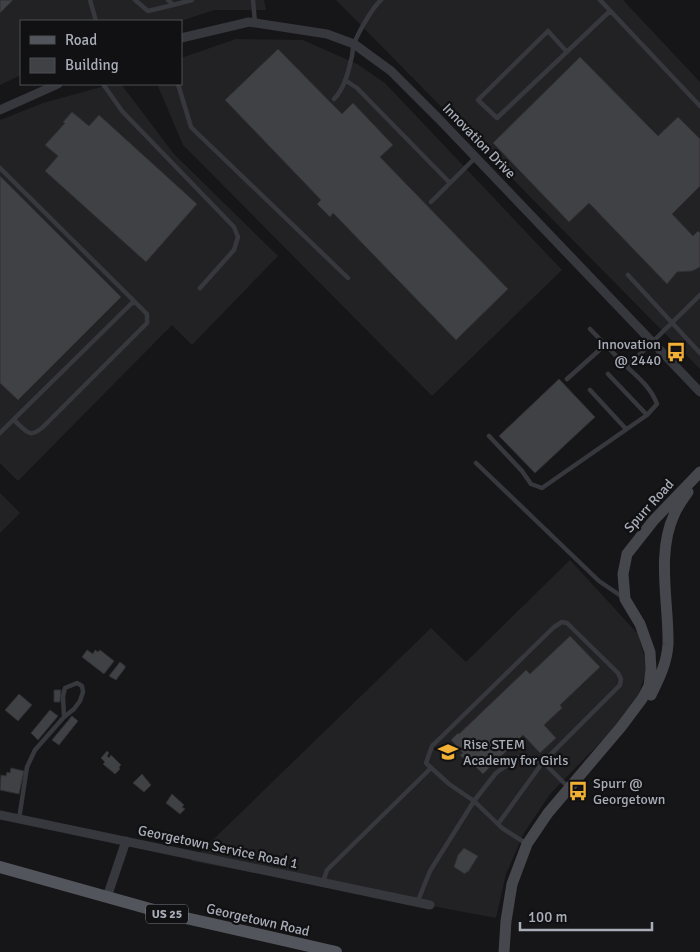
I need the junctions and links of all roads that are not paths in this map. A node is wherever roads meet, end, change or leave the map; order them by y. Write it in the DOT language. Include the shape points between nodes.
graph roads {
  1 [pos="90,0"];
  2 [pos="135,0"];
  3 [pos="168,0"];
  4 [pos="192,0"];
  5 [pos="253,0"];
  6 [pos="381,0"];
  7 [pos="600,0"];
  8 [pos="173,6"];
  9 [pos="610,11"];
  10 [pos="96,20"];
  11 [pos="256,23"];
  12 [pos="182,38"];
  13 [pos="354,44"];
  14 [pos="567,52"];
  15 [pos="345,80"];
  16 [pos="56,85"];
  17 [pos="105,85"];
  18 [pos="178,85"];
  19 [pos="334,99"];
  20 [pos="700,106"];
  21 [pos="0,110"];
  22 [pos="476,157"];
  23 [pos="0,168"];
  24 [pos="450,183"];
  25 [pos="431,202"];
  26 [pos="628,275"];
  27 [pos="348,278"];
  28 [pos="200,288"];
  29 [pos="700,295"];
  30 [pos="134,301"];
  31 [pos="672,322"];
  32 [pos="590,329"];
  33 [pos="652,342"];
  34 [pos="605,345"];
  35 [pos="700,353"];
  36 [pos="627,367"];
  37 [pos="608,374"];
  38 [pos="567,379"];
  39 [pos="590,390"];
  40 [pos="700,392"];
  41 [pos="647,414"];
  42 [pos="14,420"];
  43 [pos="626,429"];
  44 [pos="0,433"];
  45 [pos="489,436"];
  46 [pos="476,463"];
  47 [pos="700,473"];
  48 [pos="625,599"];
  49 [pos="64,717"];
  50 [pos="621,727"];
  51 [pos="543,762"];
  52 [pos="431,768"];
  53 [pos="569,788"];
  54 [pos="474,801"];
  55 [pos="0,815"];
  56 [pos="19,819"];
  57 [pos="498,824"];
  58 [pos="126,842"];
  59 [pos="527,844"];
  60 [pos="0,867"];
  61 [pos="322,883"];
  62 [pos="107,897"];
  63 [pos="417,903"];
  64 [pos="430,906"];
  65 [pos="336,952"];
  66 [pos="504,952"];
  1 -- 10 [label="lane"];
  2 -- 8 [label="lane" via="148,11"];
  3 -- 8 [label="lane"];
  4 -- 8 [label="lane"];
  5 -- 11 [label="lane"];
  6 -- 13 [label="lane" via="374,6"];
  7 -- 9 [label="lane"];
  9 -- 14 [label="lane"];
  9 -- 20 [label="lane"];
  11 -- 12 [label="street, Innovation Drive"];
  11 -- 13 [label="street, Innovation Drive" via="327,34"];
  13 -- 15 [label="lane"];
  13 -- 22 [label="street, Innovation Drive" via="391,71"];
  14 -- 14 [label="lane" via="497,118 478,100 548,32"];
  15 -- 19 [label="lane" via="341,92"];
  15 -- 24 [label="lane" via="357,88"];
  16 -- 21 [label="street"];
  17 -- 28 [label="lane" via="122,111 234,227 238,237 234,250"];
  18 -- 27 [label="lane" via="191,127"];
  22 -- 24 [label="lane"];
  22 -- 33 [label="street, Innovation Drive"];
  23 -- 30 [label="lane"];
  24 -- 25 [label="lane"];
  26 -- 31 [label="lane"];
  29 -- 31 [label="lane"];
  30 -- 42 [label="lane"];
  30 -- 42 [label="lane" via="148,314 147,323 37,433 27,433"];
  31 -- 33 [label="lane"];
  31 -- 35 [label="lane"];
  32 -- 34 [label="lane"];
  33 -- 36 [label="lane"];
  33 -- 40 [label="street, Innovation Drive"];
  34 -- 36 [label="lane"];
  34 -- 38 [label="lane"];
  36 -- 41 [label="lane" via="654,396 657,404"];
  37 -- 41 [label="lane"];
  39 -- 43 [label="lane"];
  41 -- 43 [label="lane"];
  42 -- 44 [label="lane"];
  43 -- 45 [label="lane" via="542,488 531,484"];
  46 -- 48 [label="lane" via="599,581"];
  47 -- 48 [label="street, Spurr Road" via="653,521 627,554 623,574"];
  47 -- 50 [label="street, Spurr Road" via="674,515 668,536 664,581 668,646 662,673 648,701"];
  48 -- 50 [label="street, Spurr Road" via="646,640 651,670 649,686"];
  49 -- 49 [label="lane" via="80,702 82,686 76,683 66,688"];
  49 -- 56 [label="lane" via="35,750 27,768"];
  50 -- 53 [label="street, Spurr Road"];
  51 -- 52 [label="lane" via="620,685 621,679 568,623 562,622 432,746 426,763"];
  51 -- 53 [label="lane"];
  51 -- 54 [label="lane" via="519,757 496,774"];
  51 -- 57 [label="lane"];
  52 -- 54 [label="lane"];
  52 -- 61 [label="lane" via="327,870"];
  53 -- 59 [label="street, Spurr Road"];
  54 -- 57 [label="lane"];
  54 -- 63 [label="lane" via="430,871"];
  55 -- 56 [label="street, Georgetown Service Road 1"];
  56 -- 58 [label="street, Georgetown Service Road 1"];
  57 -- 59 [label="lane"];
  58 -- 61 [label="street, Georgetown Service Road 1"];
  58 -- 62 [label="street"];
  59 -- 66 [label="street, Spurr Road" via="512,884"];
  60 -- 62 [label="main road, Georgetown Road / US 25"];
  61 -- 63 [label="street, Georgetown Service Road 1"];
  62 -- 65 [label="main road, Georgetown Road / US 25" via="242,932"];
  63 -- 64 [label="street, Georgetown Service Road 1"];
}
